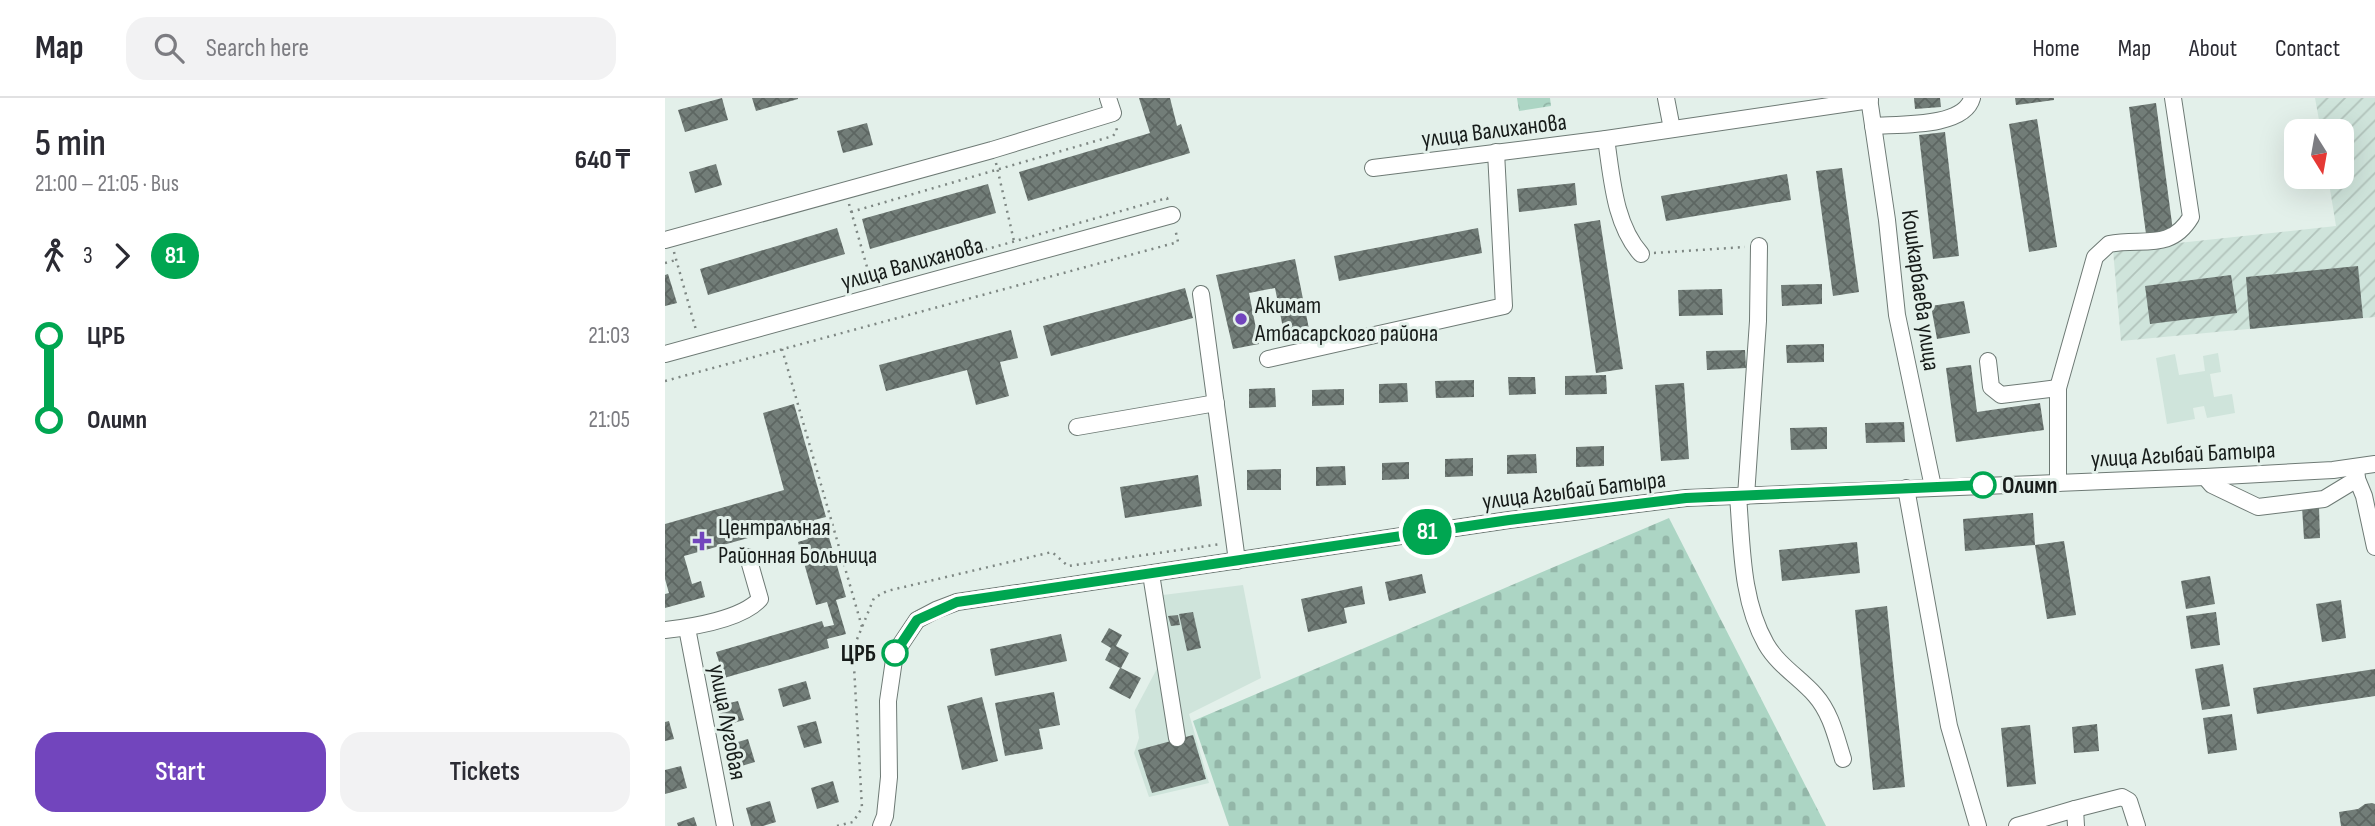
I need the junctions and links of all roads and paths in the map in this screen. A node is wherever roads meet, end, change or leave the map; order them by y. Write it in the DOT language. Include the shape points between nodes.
graph roads {
  1 [pos="1666,98"];
  2 [pos="1972,98"];
  3 [pos="2173,98"];
  4 [pos="1869,99"];
  5 [pos="1110,106"];
  6 [pos="1873,126"];
  7 [pos="1672,129"];
  8 [pos="1606,139"];
  9 [pos="992,150"];
  10 [pos="1496,152"];
  11 [pos="1373,168"];
  12 [pos="997,169"];
  13 [pos="845,190"];
  14 [pos="851,212"];
  15 [pos="1171,215"];
  16 [pos="668,240"];
  17 [pos="1014,241"];
  18 [pos="1759,246"];
  19 [pos="1641,254"];
  20 [pos="676,260"];
  21 [pos="665,263"];
  22 [pos="871,282"];
  23 [pos="1201,294"];
  24 [pos="696,331"];
  25 [pos="782,349"];
  26 [pos="665,354"];
  27 [pos="1268,359"];
  28 [pos="1988,360"];
  29 [pos="665,381"];
  30 [pos="2058,388"];
  31 [pos="1216,403"];
  32 [pos="1077,427"];
  33 [pos="2375,464"];
  34 [pos="2357,473"];
  35 [pos="2205,477"];
  36 [pos="2058,483"];
  37 [pos="1933,487"];
  38 [pos="1906,488"];
  39 [pos="1742,496"];
  40 [pos="1235,542"];
  41 [pos="2375,547"];
  42 [pos="748,557"];
  43 [pos="1237,561"];
  44 [pos="1151,574"];
  45 [pos="862,627"];
  46 [pos="687,628"];
  47 [pos="665,630"];
  48 [pos="1177,738"];
  49 [pos="1843,759"];
  50 [pos="2075,809"];
  51 [pos="725,826"];
  52 [pos="837,826"];
  53 [pos="881,826"];
  54 [pos="1978,826"];
  55 [pos="2017,826"];
  56 [pos="2077,826"];
  57 [pos="2137,826"];
  1 -- 7 [label="street"];
  2 -- 6 [label="street" via="1958,115 1941,121"];
  3 -- 30 [label="street" via="2191,217 2184,228 2163,241 2109,244 2095,257"];
  4 -- 6 [label="street, Кошкарбаева улица"];
  4 -- 7 [label="street, улица Валиханова"];
  5 -- 9 [label="street"];
  5 -- 12 [label="path" via="1117,131 1113,136"];
  6 -- 37 [label="street, Кошкарбаева улица" via="1897,315"];
  7 -- 8 [label="street, улица Валиханова"];
  8 -- 10 [label="street, улица Валиханова"];
  8 -- 19 [label="street" via="1615,198 1632,244"];
  9 -- 12 [label="path"];
  9 -- 13 [label="street"];
  10 -- 11 [label="street, улица Валиханова"];
  10 -- 27 [label="street" via="1504,306"];
  12 -- 14 [label="path"];
  12 -- 17 [label="path"];
  13 -- 14 [label="path"];
  13 -- 16 [label="street"];
  14 -- 22 [label="path"];
  15 -- 25 [label="path" via="1178,242"];
  15 -- 26 [label="street, улица Валиханова"];
  16 -- 20 [label="path"];
  18 -- 19 [label="path"];
  18 -- 39 [label="street" via="1758,321"];
  20 -- 21 [label="path"];
  20 -- 24 [label="path"];
  23 -- 31 [label="street"];
  25 -- 29 [label="path"];
  25 -- 45 [label="path"];
  28 -- 30 [label="street" via="1991,387 2001,395"];
  30 -- 36 [label="street"];
  31 -- 32 [label="street"];
  31 -- 40 [label="street"];
  33 -- 34 [label="street, улица Агыбай Батыра"];
  34 -- 35 [label="street, улица Агыбай Батыра"];
  34 -- 35 [label="street" via="2324,499 2258,508"];
  34 -- 41 [label="street"];
  35 -- 36 [label="street, улица Агыбай Батыра"];
  36 -- 37 [label="street, улица Агыбай Батыра"];
  37 -- 38 [label="street, улица Агыбай Батыра"];
  38 -- 39 [label="street, улица Агыбай Батыра"];
  38 -- 54 [label="street" via="1949,726"];
  39 -- 43 [label="street, улица Агыбай Батыра" via="1686,498 1509,520"];
  39 -- 49 [label="street" via="1746,584 1757,624 1767,647 1816,696 1831,720"];
  40 -- 43 [label="street"];
  40 -- 45 [label="path" via="1068,566 1052,552 887,591 874,598"];
  42 -- 46 [label="street" via="760,599 751,609"];
  43 -- 44 [label="street, улица Агыбай Батыра"];
  44 -- 48 [label="street"];
  44 -- 53 [label="street, улица Агыбай Батыра" via="957,602 917,620 895,653 891,672 889,777"];
  45 -- 52 [label="path" via="853,649 862,808 853,822"];
  46 -- 47 [label="street"];
  46 -- 51 [label="street, улица Луговая"];
  50 -- 55 [label="street"];
  50 -- 56 [label="street"];
  50 -- 57 [label="street" via="2122,797 2129,801"];
}
